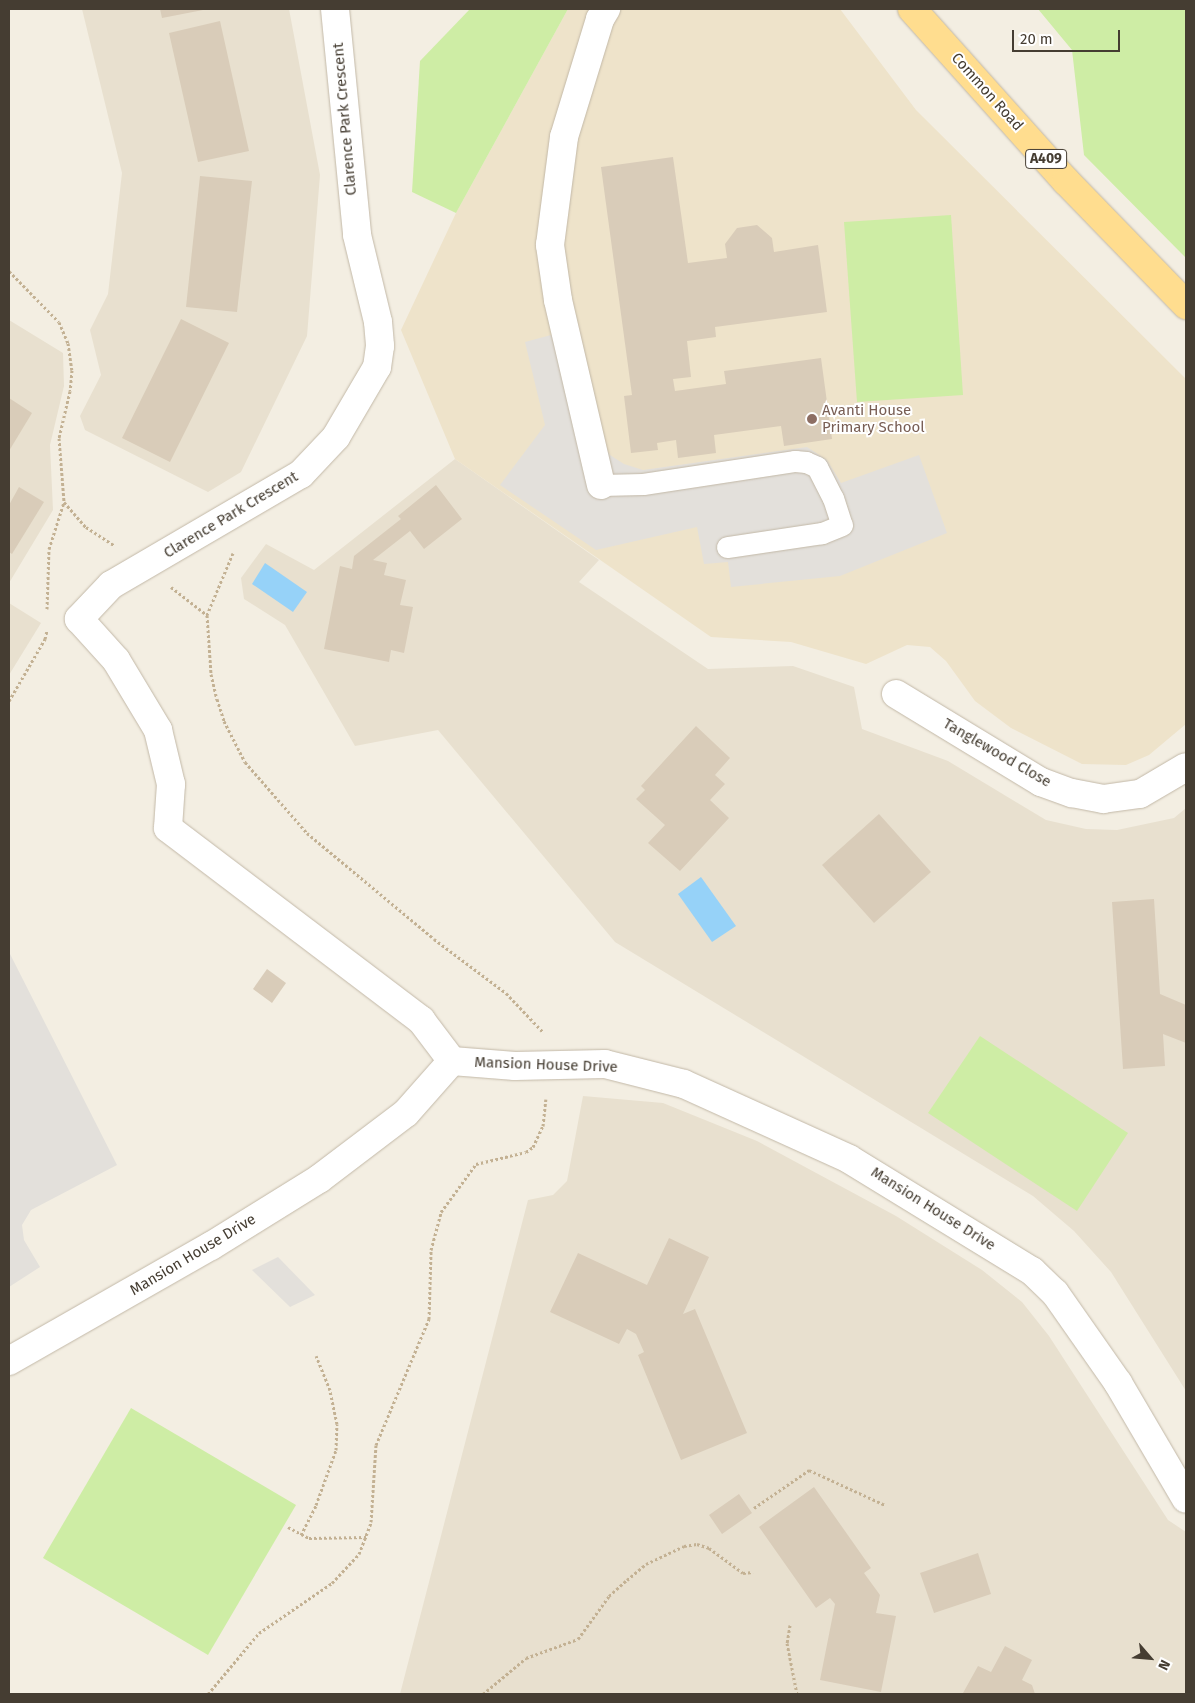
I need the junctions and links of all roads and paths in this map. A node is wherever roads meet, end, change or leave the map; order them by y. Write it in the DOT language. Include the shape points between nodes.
graph roads {
  1 [pos="335,9"];
  2 [pos="606,9"];
  3 [pos="912,9"];
  4 [pos="9,271"];
  5 [pos="1186,305"];
  6 [pos="601,485"];
  7 [pos="64,502"];
  8 [pos="246,507"];
  9 [pos="727,547"];
  10 [pos="146,565"];
  11 [pos="48,614"];
  12 [pos="207,615"];
  13 [pos="48,623"];
  14 [pos="896,694"];
  15 [pos="9,701"];
  16 [pos="1186,767"];
  17 [pos="452,1061"];
  18 [pos="546,1065"];
  19 [pos="316,1356"];
  20 [pos="9,1361"];
  21 [pos="1186,1499"];
  22 [pos="885,1505"];
  23 [pos="754,1508"];
  24 [pos="288,1527"];
  25 [pos="301,1535"];
  26 [pos="367,1537"];
  27 [pos="753,1572"];
  28 [pos="790,1626"];
  29 [pos="208,1694"];
  30 [pos="483,1694"];
  31 [pos="797,1694"];
  1 -- 8 [label="street, Clarence Park Crescent" via="356,235 378,322 380,346 377,367 336,437 301,474"];
  2 -- 6 [label="street" via="600,18 564,137 550,245 558,300"];
  3 -- 5 [label="main road, Common Road / A409" via="1066,181"];
  4 -- 7 [label="path" via="59,322 68,344 72,370 70,391 59,438"];
  6 -- 9 [label="lane" via="643,484 795,462 817,467 842,525 822,532"];
  7 -- 10 [label="path" via="86,527"];
  7 -- 11 [label="path" via="49,549"];
  8 -- 10 [label="street, Clarence Park Crescent"];
  8 -- 12 [label="path" via="251,526 228,561"];
  10 -- 12 [label="path"];
  10 -- 17 [label="street, Clarence Park Crescent" via="110,585 78,619 116,660 158,730 171,784 168,828 421,1020"];
  12 -- 18 [label="path" via="211,674 217,698 224,721 245,762 307,833 434,939 506,993 538,1024 546,1042"];
  13 -- 15 [label="path" via="45,639"];
  14 -- 16 [label="street, Tanglewood Close" via="1041,782 1072,793 1103,799 1140,794"];
  17 -- 18 [label="street, Mansion House Drive"];
  17 -- 20 [label="street, Mansion House Drive" via="406,1113 319,1179 211,1246"];
  18 -- 21 [label="street, Mansion House Drive" via="604,1064 684,1084 879,1174 1032,1271 1055,1293 1118,1383"];
  18 -- 26 [label="path" via="545,1110 540,1138 526,1152 476,1164 441,1212 431,1250 429,1319 376,1445 374,1498"];
  19 -- 25 [label="path" via="330,1390 337,1424 336,1450"];
  22 -- 23 [label="path" via="808,1470"];
  24 -- 25 [label="path"];
  25 -- 26 [label="path" via="309,1538"];
  26 -- 29 [label="path" via="350,1566 332,1583 259,1633"];
  27 -- 30 [label="path" via="743,1573 709,1548 697,1544 684,1546 646,1564 627,1580 609,1596 578,1639 526,1658"];
  28 -- 31 [label="path" via="786,1634"];
}
